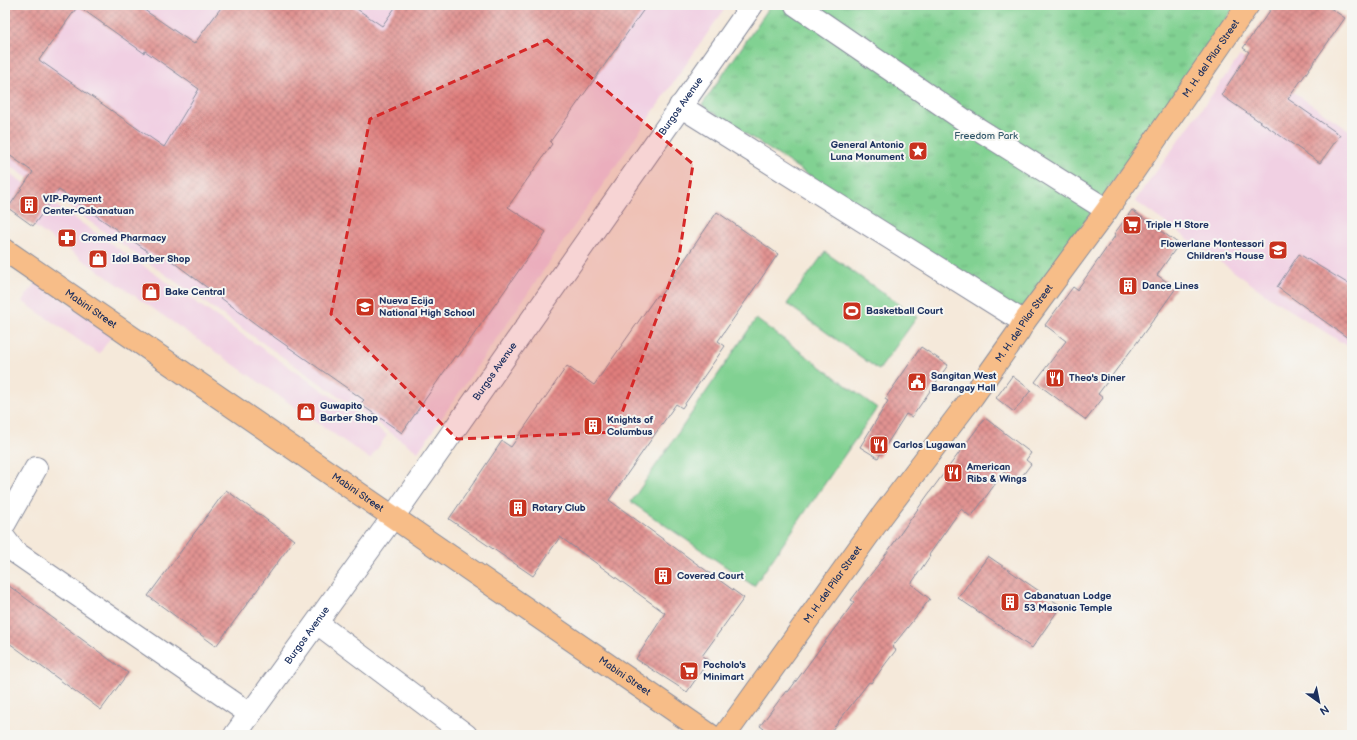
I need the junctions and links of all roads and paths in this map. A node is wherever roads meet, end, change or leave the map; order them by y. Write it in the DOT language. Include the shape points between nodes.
graph roads {
  1 [pos="752,5"];
  2 [pos="796,5"];
  3 [pos="1248,5"];
  4 [pos="680,106"];
  5 [pos="1107,210"];
  6 [pos="5,250"];
  7 [pos="1024,322"];
  8 [pos="36,468"];
  9 [pos="393,517"];
  10 [pos="5,524"];
  11 [pos="5,539"];
  12 [pos="316,623"];
  13 [pos="250,714"];
  14 [pos="236,735"];
  15 [pos="466,735"];
  16 [pos="710,735"];
  17 [pos="724,735"];
  1 -- 4 [label="street, Burgos Avenue"];
  2 -- 5 [label="street" via="967,122"];
  3 -- 5 [label="main road, M. H. del Pilar Street"];
  4 -- 7 [label="street"];
  4 -- 9 [label="street, Burgos Avenue"];
  5 -- 7 [label="main road, M. H. del Pilar Street"];
  6 -- 9 [label="main road, Mabini Street"];
  7 -- 17 [label="main road, M. H. del Pilar Street" via="973,396 882,516"];
  8 -- 10 [label="street"];
  9 -- 12 [label="street, Burgos Avenue"];
  9 -- 16 [label="main road, Mabini Street"];
  11 -- 13 [label="street" via="15,552"];
  12 -- 13 [label="street, Burgos Avenue"];
  12 -- 15 [label="street"];
  13 -- 14 [label="street, Burgos Avenue"];
}
